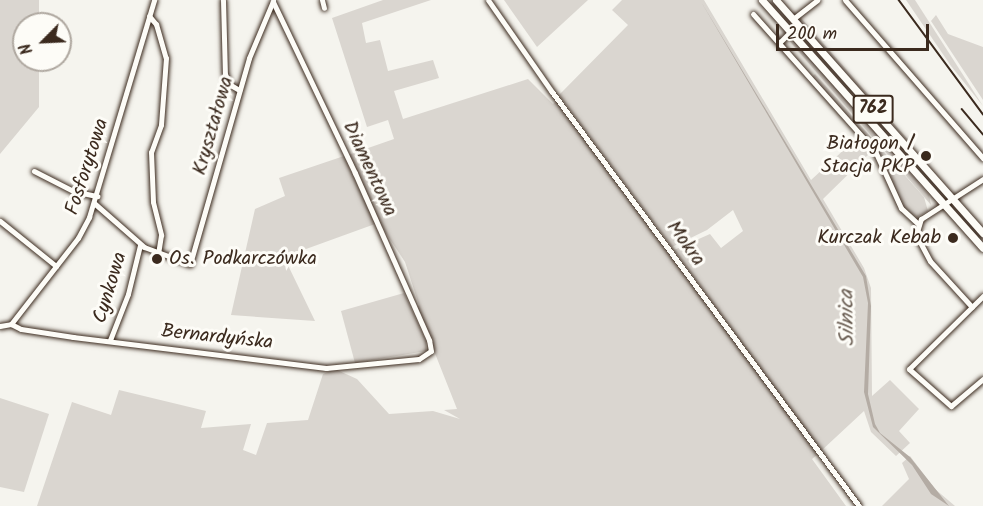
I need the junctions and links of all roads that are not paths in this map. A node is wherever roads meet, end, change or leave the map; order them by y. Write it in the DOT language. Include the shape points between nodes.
graph roads {
  1 [pos="146,0"];
  2 [pos="223,0"];
  3 [pos="322,0"];
  4 [pos="488,0"];
  5 [pos="762,0"];
  6 [pos="776,0"];
  7 [pos="817,0"];
  8 [pos="845,0"];
  9 [pos="273,1"];
  10 [pos="153,2"];
  11 [pos="324,9"];
  12 [pos="753,14"];
  13 [pos="149,16"];
  14 [pos="792,19"];
  15 [pos="790,32"];
  16 [pos="779,43"];
  17 [pos="239,90"];
  18 [pos="983,158"];
  19 [pos="34,171"];
  20 [pos="983,179"];
  21 [pos="96,196"];
  22 [pos="952,198"];
  23 [pos="94,203"];
  24 [pos="944,204"];
  25 [pos="0,221"];
  26 [pos="918,224"];
  27 [pos="983,233"];
  28 [pos="140,245"];
  29 [pos="983,248"];
  30 [pos="158,253"];
  31 [pos="56,266"];
  32 [pos="983,296"];
  33 [pos="972,307"];
  34 [pos="11,324"];
  35 [pos="0,326"];
  36 [pos="110,340"];
  37 [pos="431,351"];
  38 [pos="983,379"];
  39 [pos="859,506"];
  1 -- 10 [label="street"];
  2 -- 17 [label="street" via="225,74 229,84"];
  3 -- 11 [label="street"];
  4 -- 39 [label="street, Mokra"];
  5 -- 15 [label="main road, 762"];
  6 -- 14 [label="main road, 762"];
  7 -- 14 [label="street"];
  8 -- 18 [label="street"];
  9 -- 17 [label="street, Kryształowa"];
  9 -- 37 [label="street, Diamentowa" via="355,174"];
  10 -- 13 [label="street, Fosforytowa"];
  12 -- 16 [label="street"];
  13 -- 21 [label="street, Fosforytowa"];
  13 -- 30 [label="street" via="156,24 166,58 162,120 151,152 153,202 161,235"];
  14 -- 22 [label="main road, 762"];
  15 -- 16 [label="street"];
  15 -- 24 [label="main road, 762"];
  16 -- 26 [label="street" via="875,151 901,208"];
  17 -- 30 [label="street, Kryształowa" via="190,264"];
  19 -- 21 [label="street" via="73,191"];
  20 -- 22 [label="street"];
  21 -- 23 [label="street, Fosforytowa"];
  22 -- 24 [label="street"];
  22 -- 27 [label="main road, 762"];
  23 -- 28 [label="street"];
  23 -- 31 [label="street, Fosforytowa" via="80,235"];
  24 -- 26 [label="street"];
  24 -- 29 [label="main road, 762"];
  25 -- 31 [label="street"];
  26 -- 33 [label="street" via="917,243"];
  28 -- 30 [label="street"];
  28 -- 36 [label="street, Cynkowa" via="128,294"];
  31 -- 34 [label="street, Fosforytowa"];
  32 -- 33 [label="street"];
  33 -- 38 [label="street" via="909,369 951,406"];
  34 -- 35 [label="street, Bernardyńska"];
  34 -- 36 [label="street, Bernardyńska" via="21,329"];
  36 -- 37 [label="street, Bernardyńska" via="326,368 419,359"];
}
